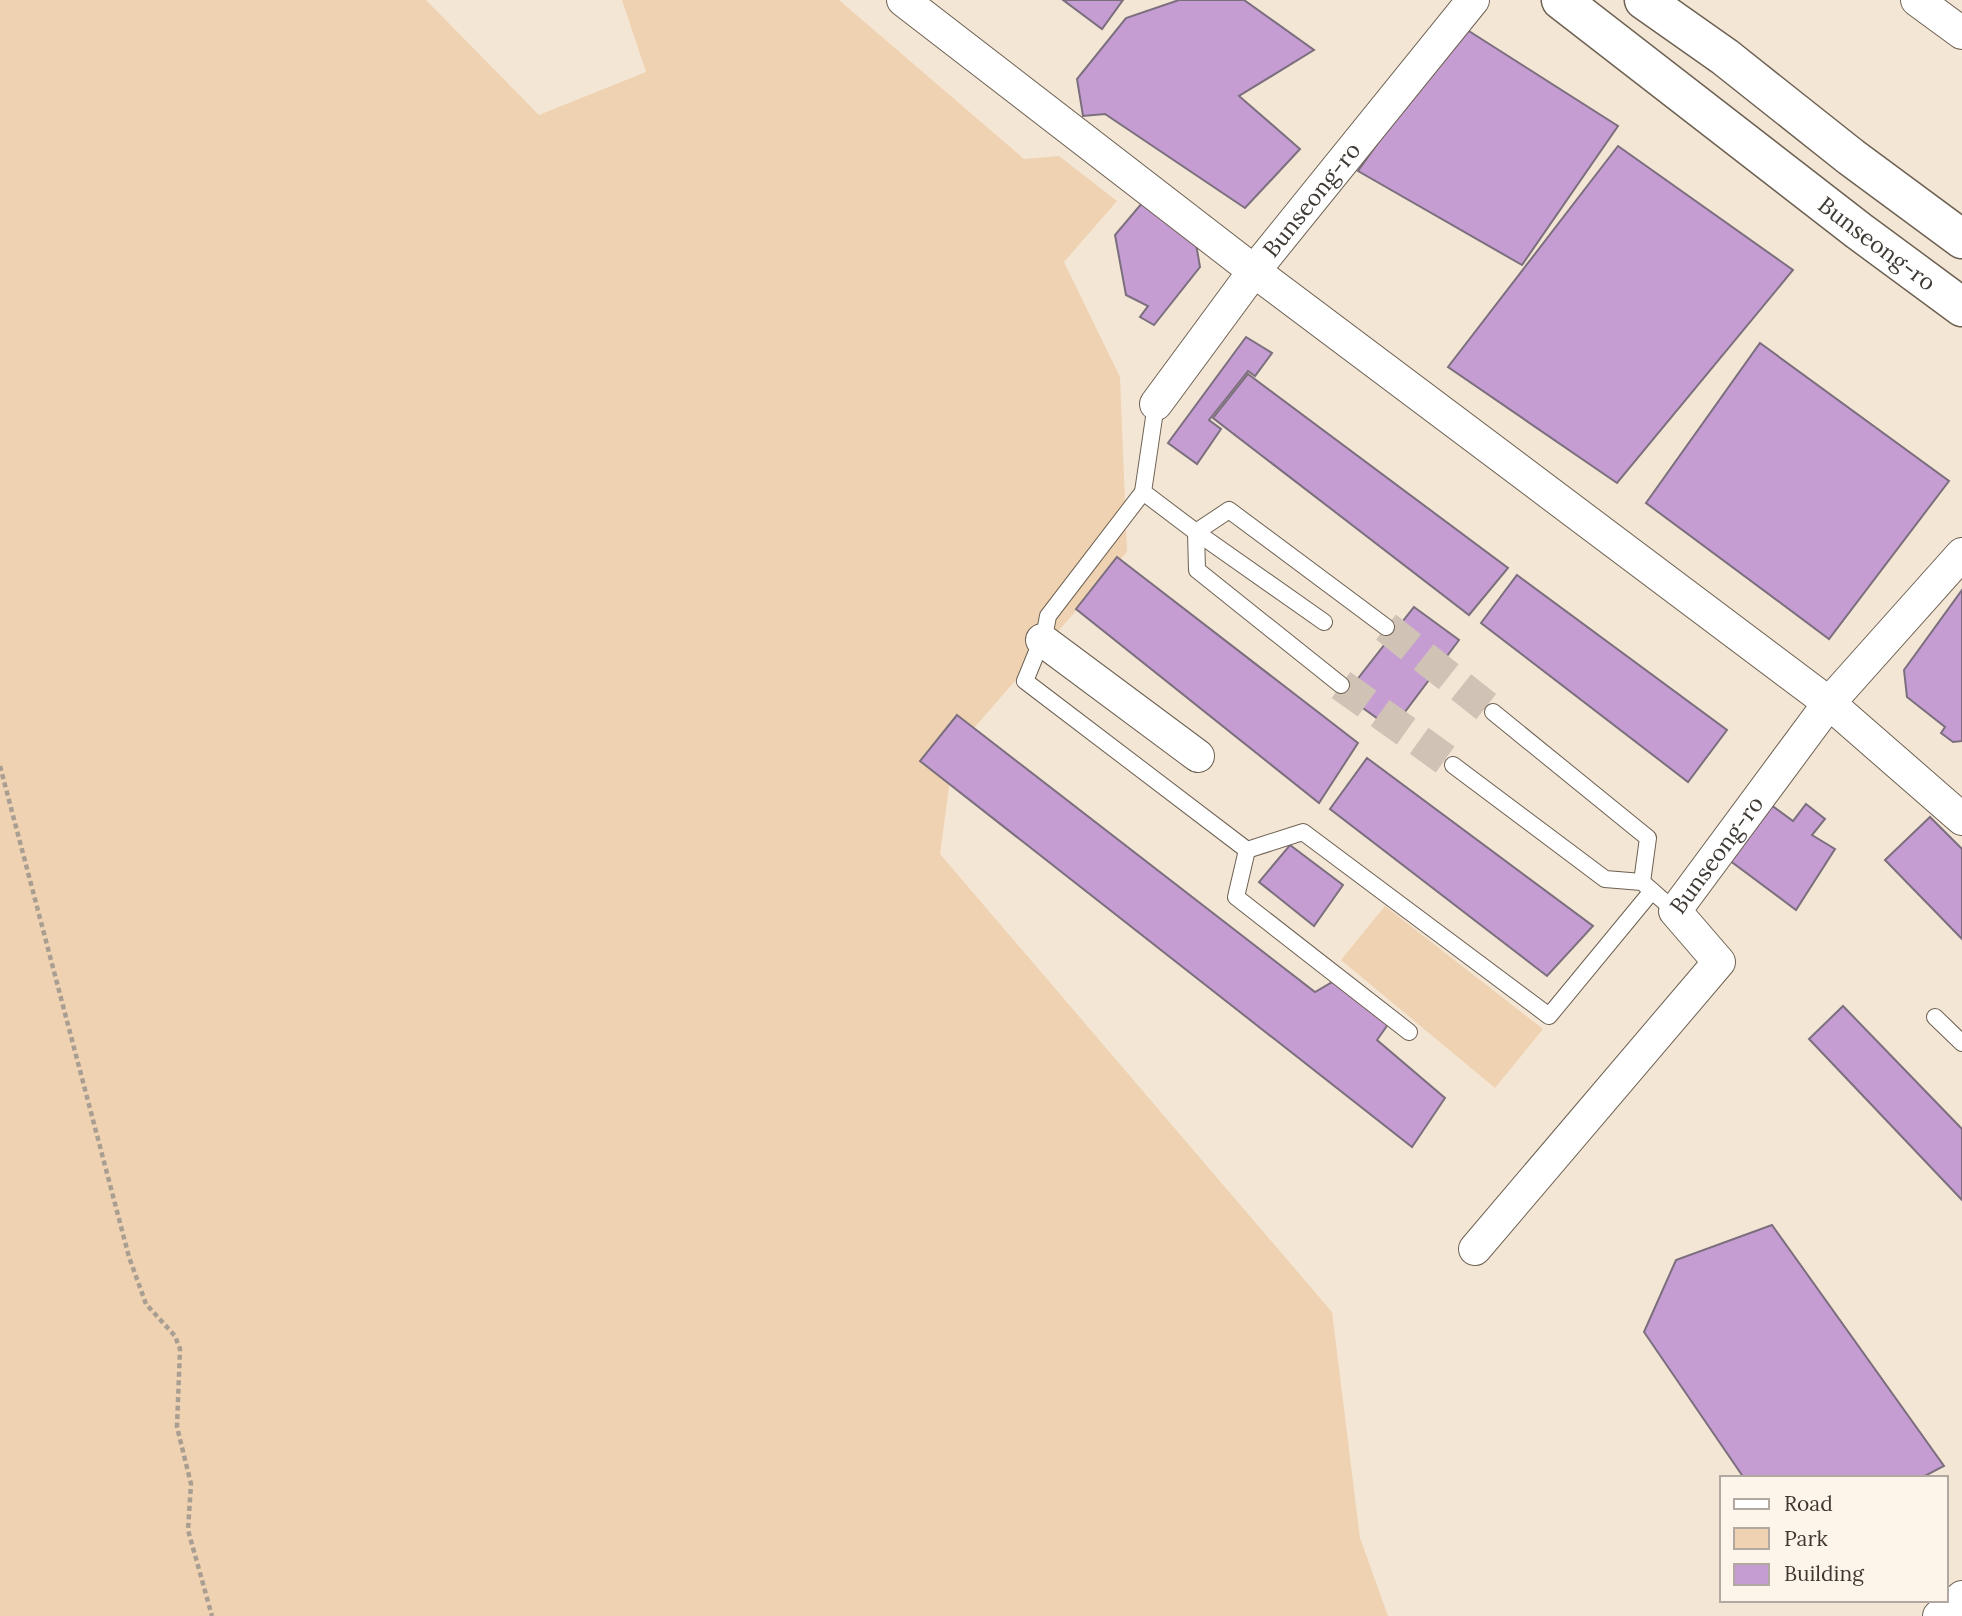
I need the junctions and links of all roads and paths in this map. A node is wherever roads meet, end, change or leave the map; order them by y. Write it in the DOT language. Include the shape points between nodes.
graph roads {
  1 [pos="903,0"];
  2 [pos="1473,0"];
  3 [pos="1561,0"];
  4 [pos="1644,0"];
  5 [pos="1917,0"];
  6 [pos="1962,33"];
  7 [pos="1962,239"];
  8 [pos="1254,271"];
  9 [pos="1962,307"];
  10 [pos="1156,404"];
  11 [pos="1143,492"];
  12 [pos="1196,532"];
  13 [pos="1962,554"];
  14 [pos="1324,622"];
  15 [pos="1386,627"];
  16 [pos="1042,640"];
  17 [pos="1341,685"];
  18 [pos="1829,704"];
  19 [pos="1493,712"];
  20 [pos="1198,756"];
  21 [pos="1453,765"];
  22 [pos="0,766"];
  23 [pos="1962,820"];
  24 [pos="1247,850"];
  25 [pos="1647,886"];
  26 [pos="1675,911"];
  27 [pos="1935,1017"];
  28 [pos="1409,1031"];
  29 [pos="1962,1043"];
  30 [pos="1475,1249"];
  31 [pos="1962,1597"];
  32 [pos="212,1616"];
  33 [pos="1939,1616"];
  1 -- 8 [label="street"];
  2 -- 8 [label="street, Bunseong-ro"];
  3 -- 9 [label="main road, Bunseong-ro"];
  4 -- 7 [label="main road"];
  5 -- 6 [label="street"];
  8 -- 10 [label="street, Bunseong-ro"];
  8 -- 18 [label="street"];
  10 -- 11 [label="lane"];
  11 -- 12 [label="lane"];
  11 -- 16 [label="lane" via="1048,616"];
  12 -- 14 [label="lane"];
  12 -- 15 [label="lane" via="1229,510"];
  12 -- 17 [label="lane" via="1197,570"];
  13 -- 18 [label="street, Bunseong-ro"];
  16 -- 20 [label="street"];
  16 -- 24 [label="lane" via="1025,681"];
  18 -- 23 [label="street"];
  18 -- 26 [label="street, Bunseong-ro"];
  19 -- 25 [label="lane" via="1648,838"];
  21 -- 25 [label="lane" via="1605,879"];
  22 -- 32 [label="path" via="129,1257 146,1304 175,1336 180,1349 177,1427 191,1485 188,1530"];
  24 -- 25 [label="lane" via="1303,832 1549,1016"];
  24 -- 28 [label="lane" via="1236,897"];
  25 -- 26 [label="lane"];
  26 -- 30 [label="street, Bunseong-ro" via="1719,962"];
  27 -- 29 [label="lane"];
  31 -- 33 [label="street"];
}
